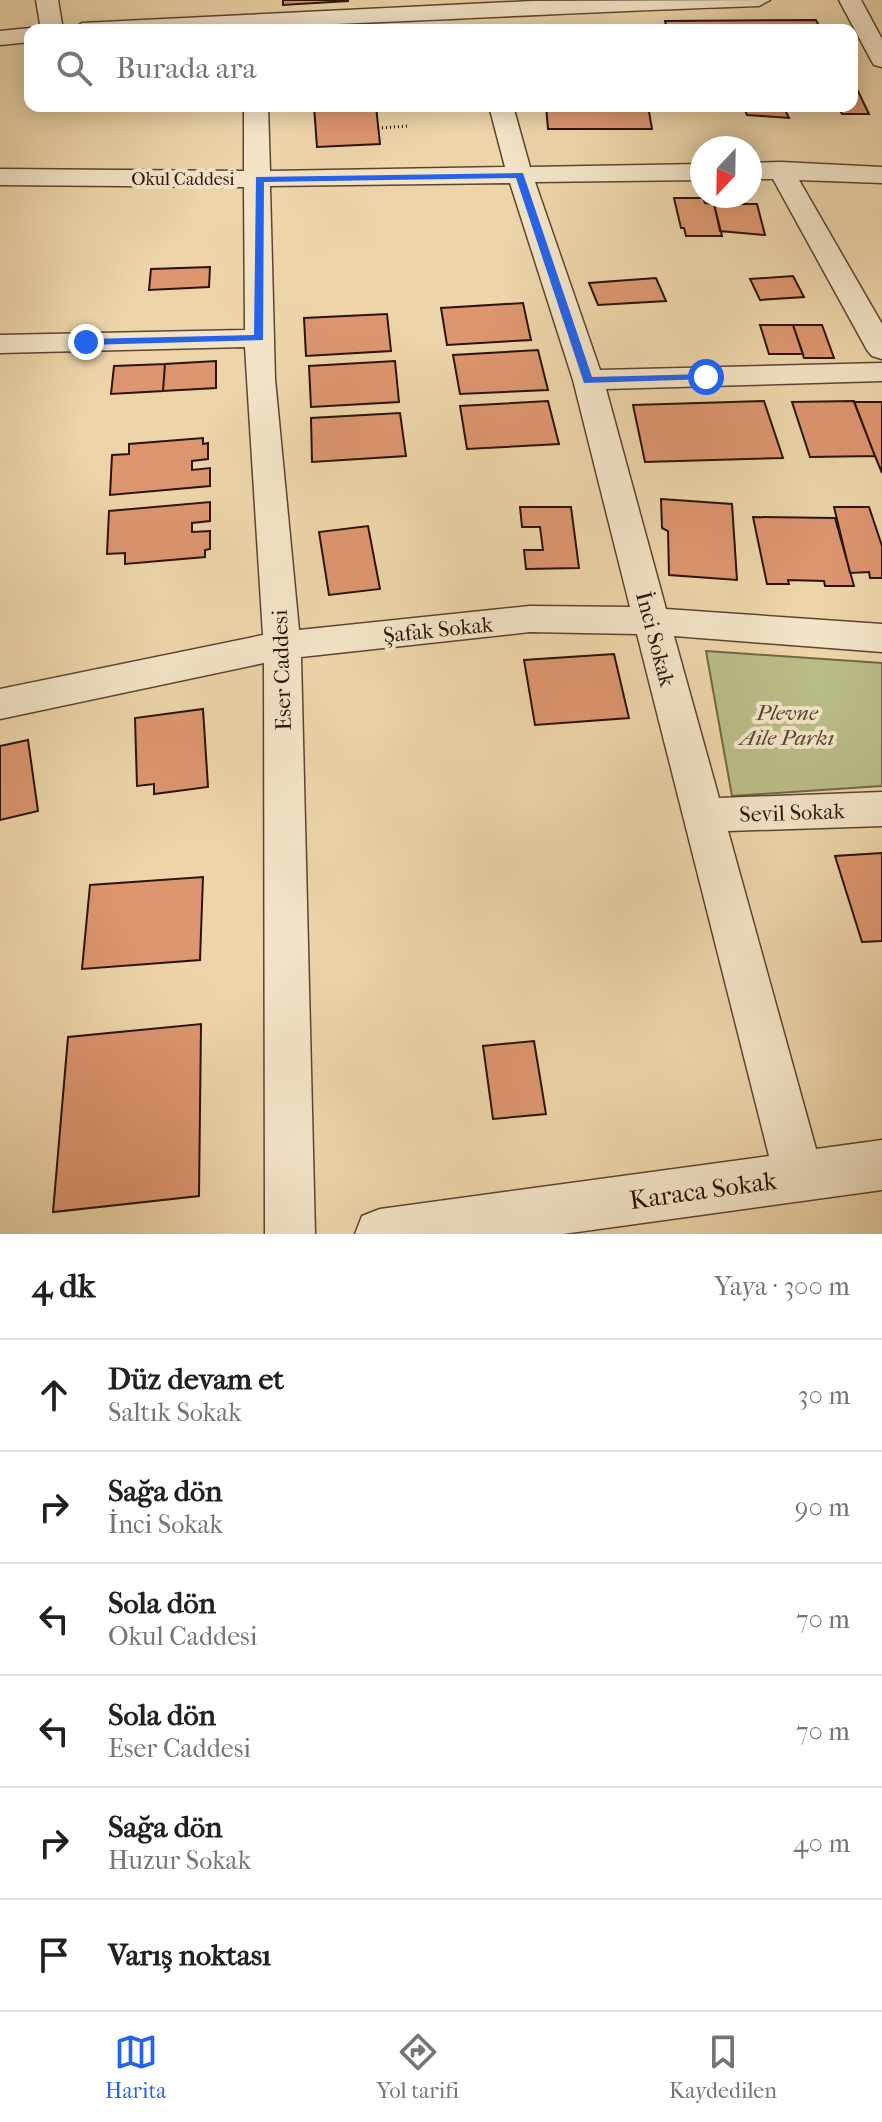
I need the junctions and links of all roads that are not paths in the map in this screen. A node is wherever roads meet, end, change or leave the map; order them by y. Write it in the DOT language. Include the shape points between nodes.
graph roads {
  1 [pos="47,0"];
  2 [pos="140,0"];
  3 [pos="759,0"];
  4 [pos="850,0"];
  5 [pos="673,1"];
  6 [pos="475,13"];
  7 [pos="252,17"];
  8 [pos="51,24"];
  9 [pos="145,24"];
  10 [pos="158,24"];
  11 [pos="24,36"];
  12 [pos="0,38"];
  13 [pos="882,60"];
  14 [pos="256,112"];
  15 [pos="503,112"];
  16 [pos="781,170"];
  17 [pos="762,171"];
  18 [pos="690,172"];
  19 [pos="520,175"];
  20 [pos="882,175"];
  21 [pos="0,177"];
  22 [pos="259,179"];
  23 [pos="259,338"];
  24 [pos="0,344"];
  25 [pos="882,350"];
  26 [pos="882,372"];
  27 [pos="588,380"];
  28 [pos="651,621"];
  29 [pos="882,638"];
  30 [pos="282,645"];
  31 [pos="0,704"];
  32 [pos="882,809"];
  33 [pos="702,815"];
  34 [pos="882,1165"];
  35 [pos="799,1177"];
  36 [pos="290,1234"];
  37 [pos="380,1234"];
  1 -- 8 [label="street"];
  2 -- 9 [label="street"];
  3 -- 5 [label="street"];
  4 -- 13 [label="street"];
  5 -- 6 [label="street"];
  6 -- 7 [label="street"];
  7 -- 10 [label="street"];
  11 -- 12 [label="street"];
  14 -- 22 [label="street, Eser Caddesi"];
  15 -- 19 [label="street, İnci Sokak"];
  16 -- 17 [label="street"];
  16 -- 20 [label="street"];
  16 -- 25 [label="street"];
  18 -- 19 [label="street, Okul Caddesi"];
  19 -- 22 [label="street, Okul Caddesi"];
  19 -- 27 [label="street, İnci Sokak"];
  21 -- 22 [label="street, Okul Caddesi"];
  22 -- 23 [label="street, Eser Caddesi"];
  23 -- 24 [label="street"];
  23 -- 30 [label="street, Eser Caddesi"];
  26 -- 27 [label="street"];
  27 -- 28 [label="street, İnci Sokak"];
  28 -- 29 [label="street, Şafak Sokak"];
  28 -- 30 [label="street, Şafak Sokak" via="530,619"];
  28 -- 33 [label="street, İnci Sokak"];
  30 -- 31 [label="street, Şafak Sokak"];
  30 -- 36 [label="street, Eser Caddesi"];
  32 -- 33 [label="street, Sevil Sokak"];
  33 -- 35 [label="street, İnci Sokak"];
  34 -- 35 [label="street, Karaca Sokak"];
  35 -- 37 [label="street, Karaca Sokak"];
}
